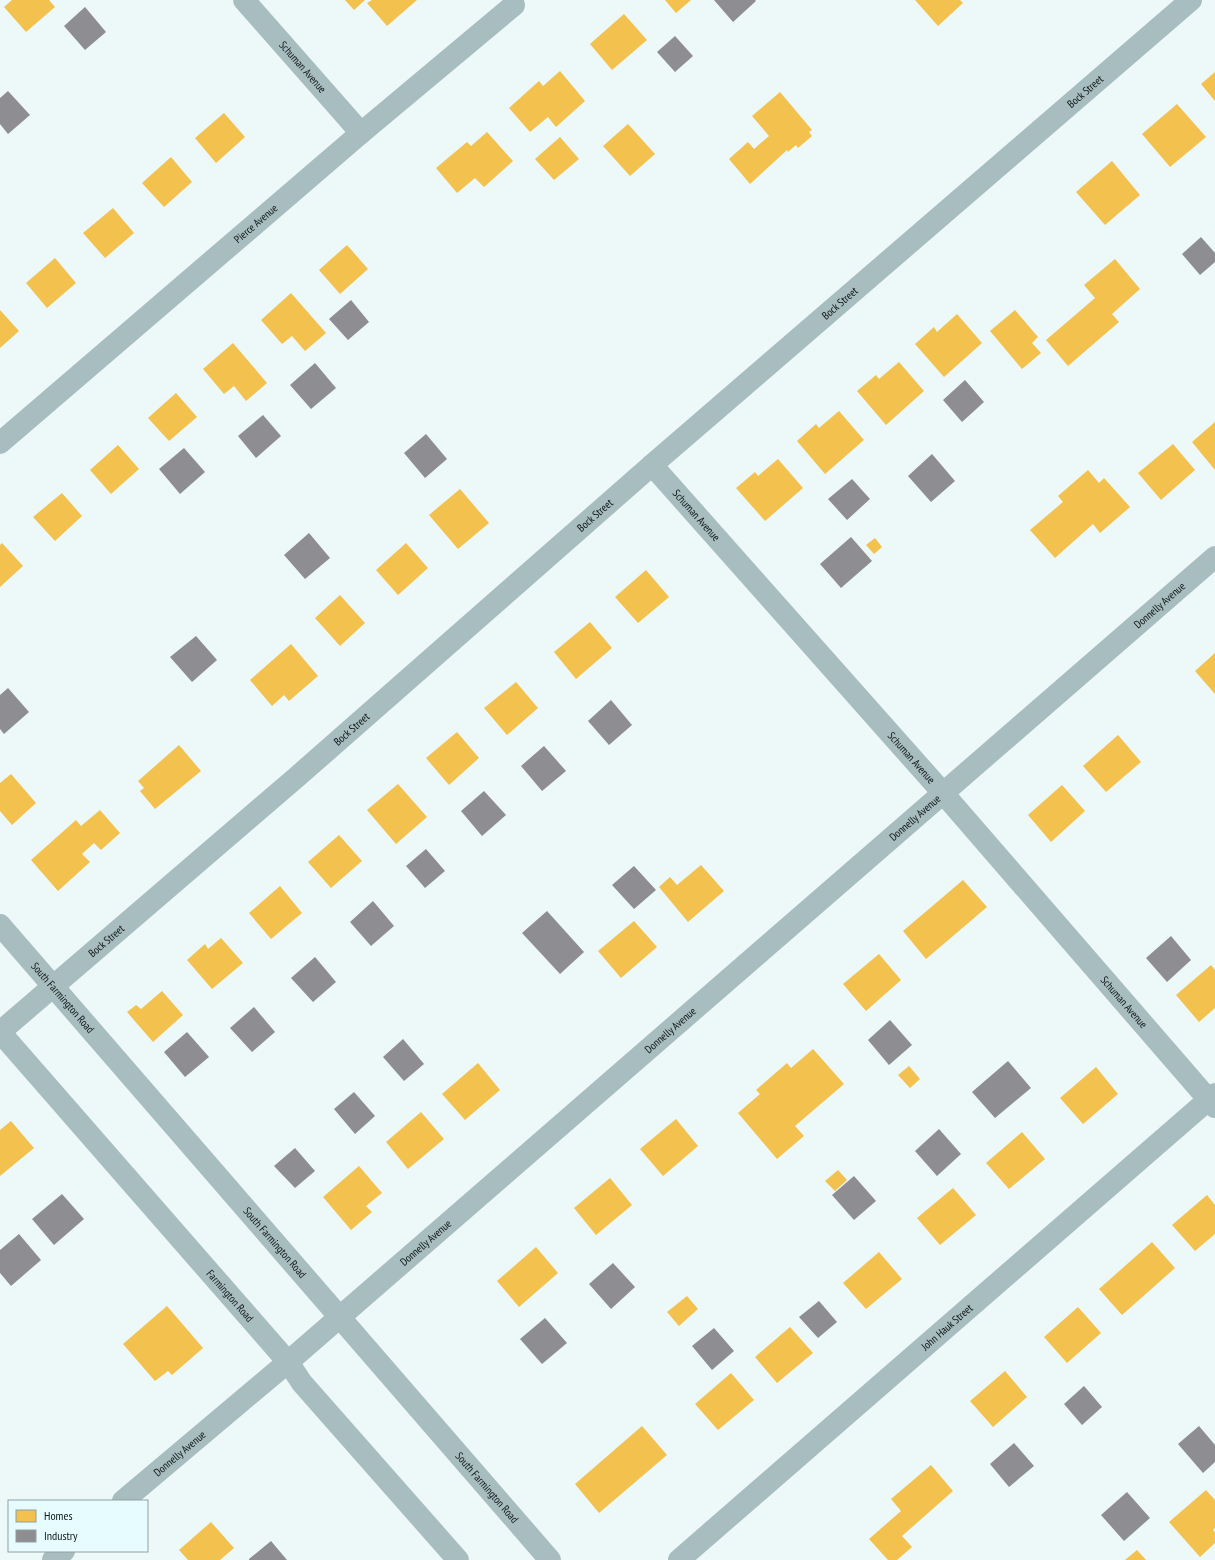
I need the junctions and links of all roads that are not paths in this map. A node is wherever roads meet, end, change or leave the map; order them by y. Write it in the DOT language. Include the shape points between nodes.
graph roads {
  1 [pos="244,0"];
  2 [pos="1191,0"];
  3 [pos="514,5"];
  4 [pos="361,133"];
  5 [pos="0,443"];
  6 [pos="652,464"];
  7 [pos="1215,557"];
  8 [pos="943,793"];
  9 [pos="0,925"];
  10 [pos="54,986"];
  11 [pos="0,1032"];
  12 [pos="1213,1100"];
  13 [pos="340,1317"];
  14 [pos="288,1362"];
  15 [pos="124,1500"];
  16 [pos="63,1552"];
  17 [pos="53,1560"];
  18 [pos="458,1560"];
  19 [pos="550,1560"];
  20 [pos="679,1560"];
  1 -- 4 [label="street, Schuman Avenue"];
  2 -- 6 [label="street, Bock Street"];
  3 -- 4 [label="street, Pierce Avenue"];
  4 -- 5 [label="street, Pierce Avenue"];
  6 -- 8 [label="street, Schuman Avenue"];
  6 -- 10 [label="street, Bock Street" via="304,771"];
  7 -- 8 [label="street, Donnelly Avenue"];
  8 -- 12 [label="street, Schuman Avenue"];
  8 -- 13 [label="street, Donnelly Avenue"];
  9 -- 10 [label="street, South Farmington Road"];
  10 -- 11 [label="street, Bock Street"];
  10 -- 13 [label="street, South Farmington Road"];
  11 -- 14 [label="street, Farmington Road"];
  12 -- 20 [label="street, John Hauk Street"];
  13 -- 14 [label="street, Donnelly Avenue"];
  13 -- 19 [label="street, South Farmington Road"];
  14 -- 15 [label="street, Donnelly Avenue"];
  14 -- 18 [label="street, Farmington Road" via="302,1383"];
  16 -- 17 [label="street"];
}
